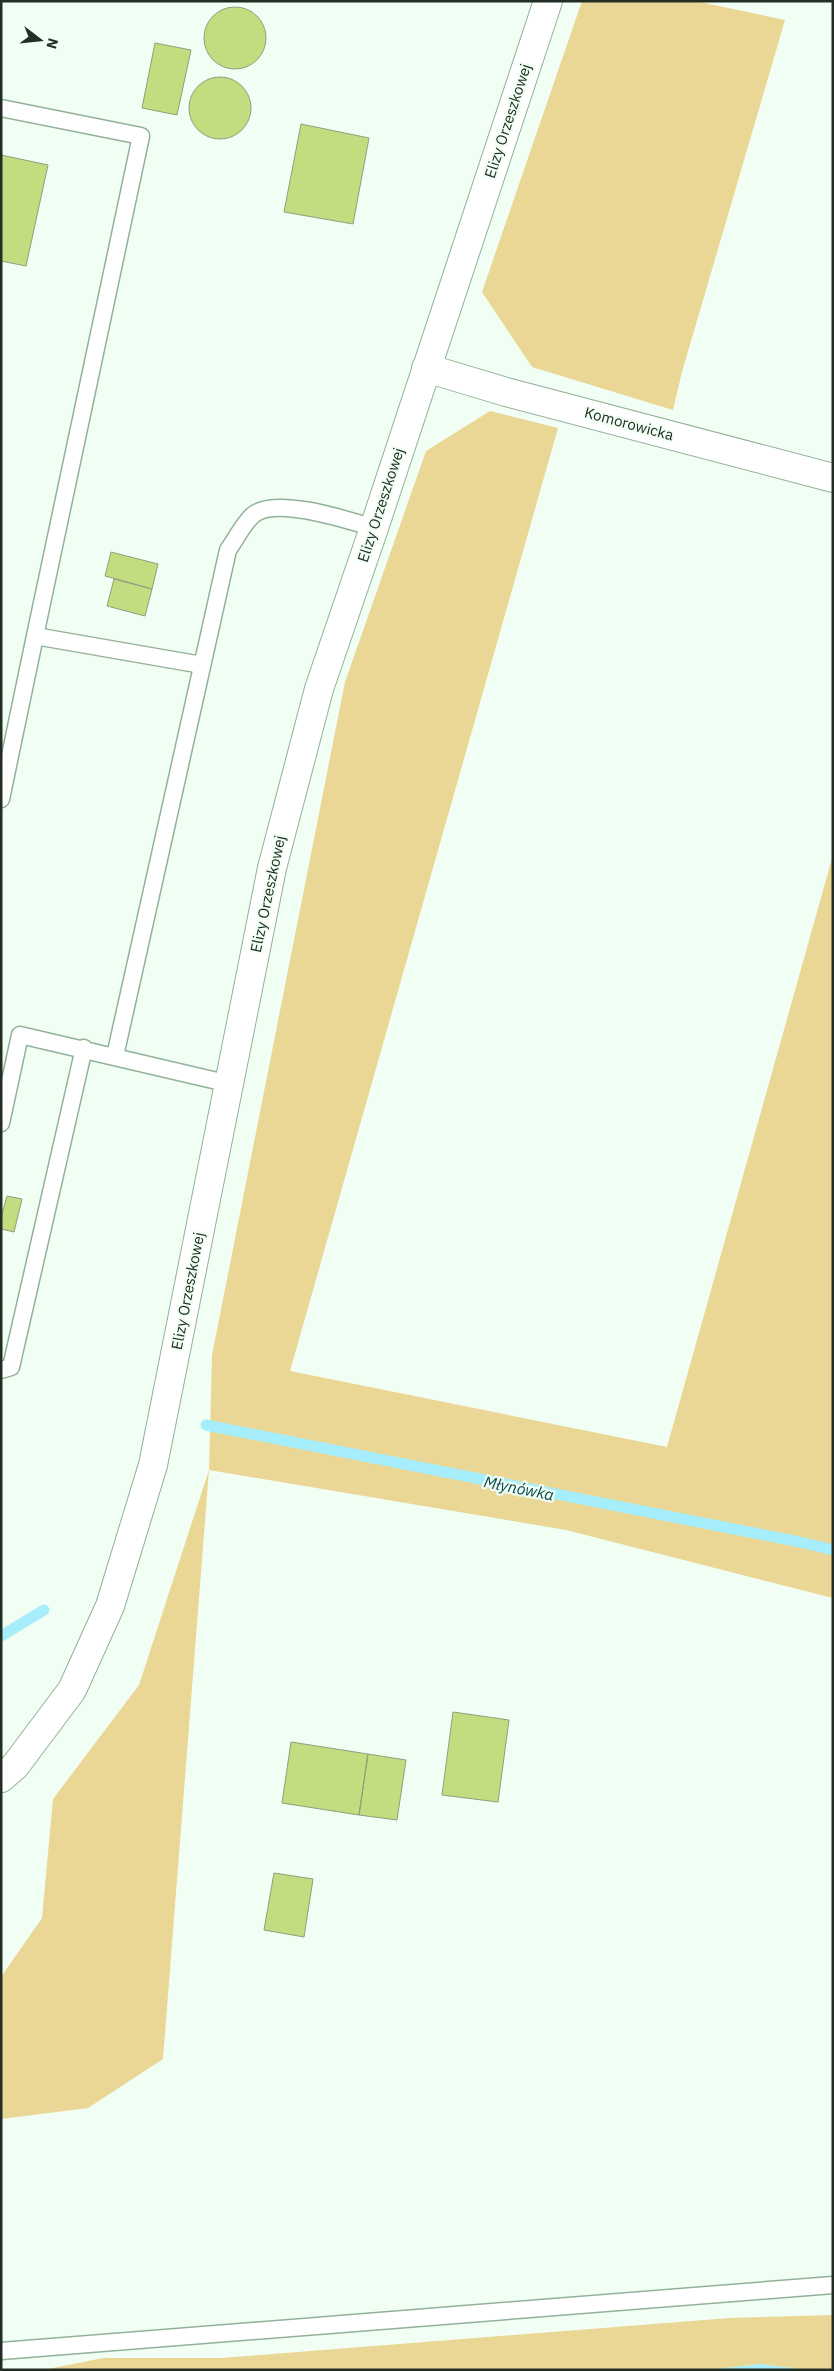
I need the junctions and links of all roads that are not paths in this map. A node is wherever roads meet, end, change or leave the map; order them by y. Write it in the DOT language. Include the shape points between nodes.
graph roads {
  1 [pos="548,1"];
  2 [pos="1,108"];
  3 [pos="426,368"];
  4 [pos="833,478"];
  5 [pos="374,528"];
  6 [pos="35,636"];
  7 [pos="202,665"];
  8 [pos="1,798"];
  9 [pos="84,1048"];
  10 [pos="115,1056"];
  11 [pos="230,1084"];
  12 [pos="1,1123"];
  13 [pos="1,1370"];
  14 [pos="1,1778"];
  15 [pos="833,2285"];
  16 [pos="1,2351"];
  1 -- 3 [label="street, Elizy Orzeszkowej"];
  2 -- 6 [label="lane" via="141,136"];
  3 -- 4 [label="street, Komorowicka"];
  3 -- 5 [label="street, Elizy Orzeszkowej"];
  5 -- 7 [label="lane" via="325,514 278,507 254,514 228,550"];
  5 -- 11 [label="street, Elizy Orzeszkowej" via="319,689 274,858"];
  6 -- 7 [label="lane"];
  6 -- 8 [label="lane"];
  7 -- 10 [label="lane"];
  9 -- 10 [label="lane"];
  9 -- 12 [label="lane" via="20,1034"];
  9 -- 13 [label="lane" via="11,1367"];
  10 -- 11 [label="lane"];
  11 -- 14 [label="street, Elizy Orzeszkowej" via="153,1465 110,1606 72,1690 15,1766"];
  15 -- 16 [label="lane"];
}
